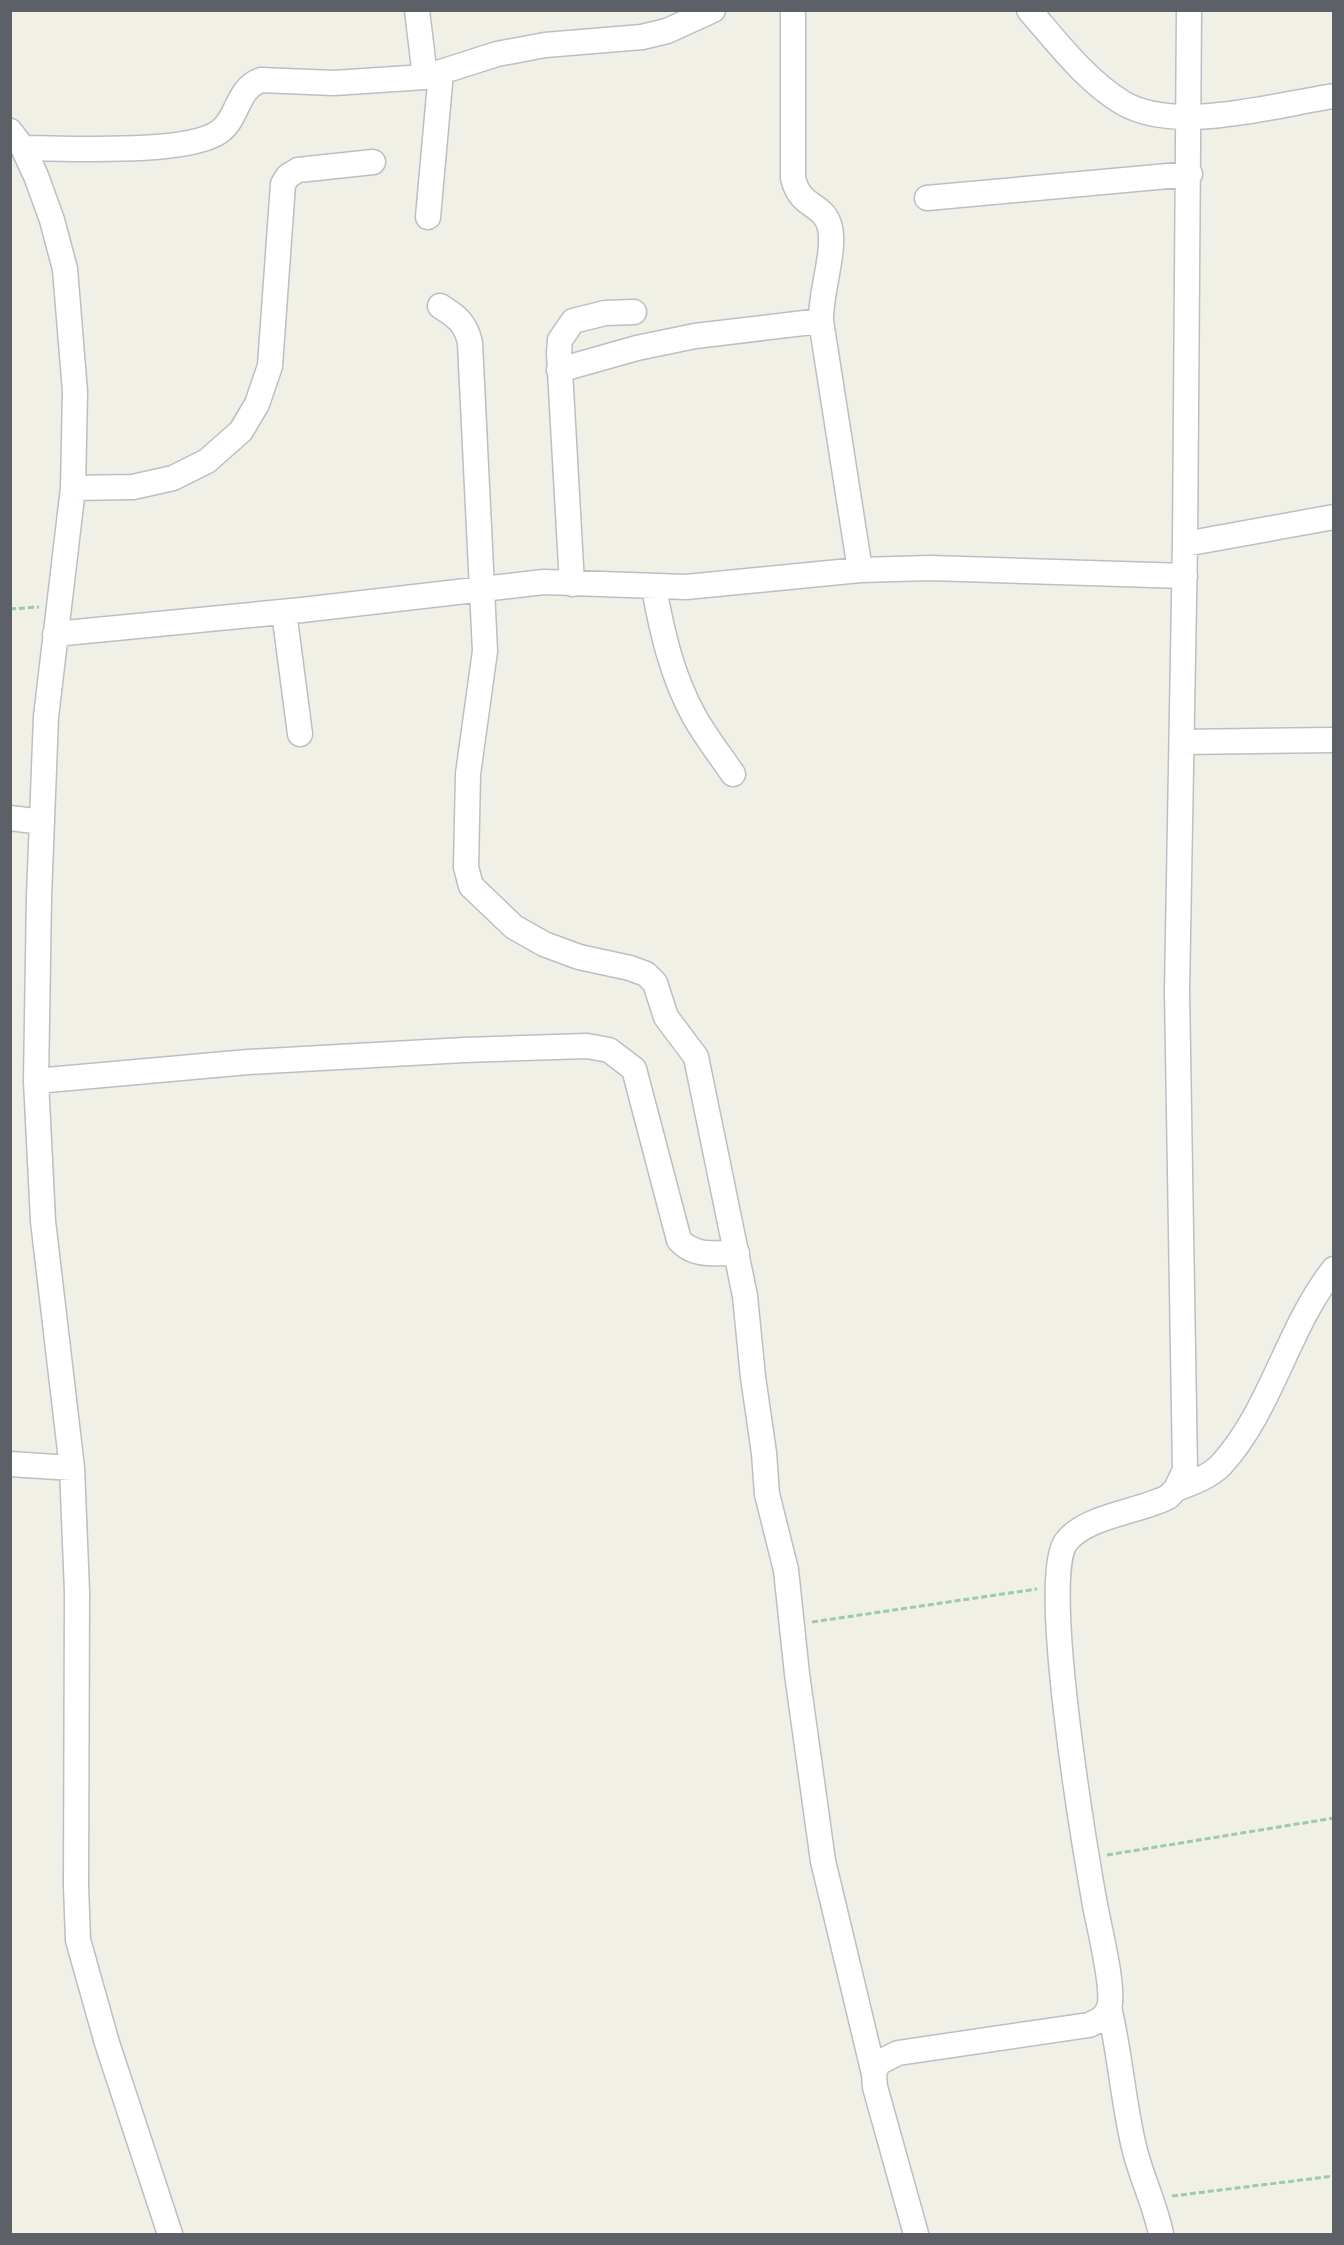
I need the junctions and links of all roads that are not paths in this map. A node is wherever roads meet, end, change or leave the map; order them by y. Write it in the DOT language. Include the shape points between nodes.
graph roads {
  1 [pos="417,10"];
  2 [pos="713,10"];
  3 [pos="793,10"];
  4 [pos="1029,10"];
  5 [pos="1189,10"];
  6 [pos="433,74"];
  7 [pos="1334,96"];
  8 [pos="1190,119"];
  9 [pos="17,140"];
  10 [pos="373,162"];
  11 [pos="1190,174"];
  12 [pos="927,198"];
  13 [pos="428,217"];
  14 [pos="440,306"];
  15 [pos="634,312"];
  16 [pos="821,321"];
  17 [pos="559,370"];
  18 [pos="73,488"];
  19 [pos="1334,517"];
  20 [pos="1185,544"];
  21 [pos="860,570"];
  22 [pos="1185,576"];
  23 [pos="572,584"];
  24 [pos="483,588"];
  25 [pos="654,588"];
  26 [pos="284,612"];
  27 [pos="55,634"];
  28 [pos="300,734"];
  29 [pos="1334,740"];
  30 [pos="1182,742"];
  31 [pos="733,774"];
  32 [pos="10,819"];
  33 [pos="42,822"];
  34 [pos="36,1081"];
  35 [pos="737,1253"];
  36 [pos="1334,1269"];
  37 [pos="10,1464"];
  38 [pos="72,1468"];
  39 [pos="1176,1489"];
  40 [pos="1109,2007"];
  41 [pos="874,2074"];
  42 [pos="170,2235"];
  43 [pos="916,2235"];
  44 [pos="1161,2235"];
  1 -- 6 [label="street"];
  2 -- 6 [label="street" via="659,33 545,45 497,54"];
  3 -- 16 [label="street" via="793,178 796,192 825,217 830,227"];
  4 -- 8 [label="street" via="1063,50 1123,102 1150,114"];
  5 -- 8 [label="street"];
  6 -- 9 [label="street" via="334,83 261,80 244,91 230,121 208,138 144,146"];
  6 -- 13 [label="street"];
  7 -- 8 [label="street"];
  8 -- 11 [label="street"];
  9 -- 18 [label="street" via="52,220 65,269 75,392"];
  10 -- 18 [label="street" via="298,170 283,184 270,366 257,404 241,430 207,461 173,478 133,487"];
  11 -- 12 [label="street"];
  11 -- 20 [label="street"];
  14 -- 24 [label="street" via="459,318 470,343"];
  15 -- 17 [label="street" via="605,313 573,321 560,340"];
  16 -- 17 [label="street" via="695,336"];
  16 -- 21 [label="street"];
  17 -- 23 [label="street"];
  18 -- 27 [label="street"];
  19 -- 20 [label="street"];
  20 -- 22 [label="street"];
  21 -- 22 [label="street" via="930,568"];
  21 -- 25 [label="street"];
  22 -- 30 [label="street"];
  23 -- 24 [label="street" via="544,582"];
  23 -- 25 [label="street"];
  24 -- 26 [label="street"];
  24 -- 35 [label="street" via="485,651 468,774 465,840 471,886 514,927 544,944 579,957 630,968 646,974 655,983 666,1017 696,1057"];
  25 -- 31 [label="street" via="662,636 682,691"];
  26 -- 27 [label="street"];
  26 -- 28 [label="street"];
  27 -- 33 [label="street" via="46,717"];
  29 -- 30 [label="street"];
  30 -- 39 [label="street" via="1177,991 1186,1441 1185,1470"];
  32 -- 33 [label="street"];
  33 -- 34 [label="street"];
  34 -- 35 [label="street" via="248,1062 429,1052 587,1046 609,1050 634,1069 679,1240 696,1253"];
  34 -- 38 [label="street" via="44,1233"];
  35 -- 41 [label="street" via="766,1494 786,1570 824,1862"];
  36 -- 39 [label="street" via="1297,1324 1265,1395 1227,1456 1211,1473"];
  37 -- 38 [label="street"];
  38 -- 42 [label="street" via="77,1592 78,1940"];
  39 -- 40 [label="street" via="1155,1504 1077,1531 1059,1556 1057,1586 1063,1673 1087,1859 1108,1974"];
  40 -- 41 [label="street" via="1102,2019 1072,2029 898,2053 879,2063"];
  40 -- 44 [label="street" via="1133,2145"];
  41 -- 43 [label="street"];
}
